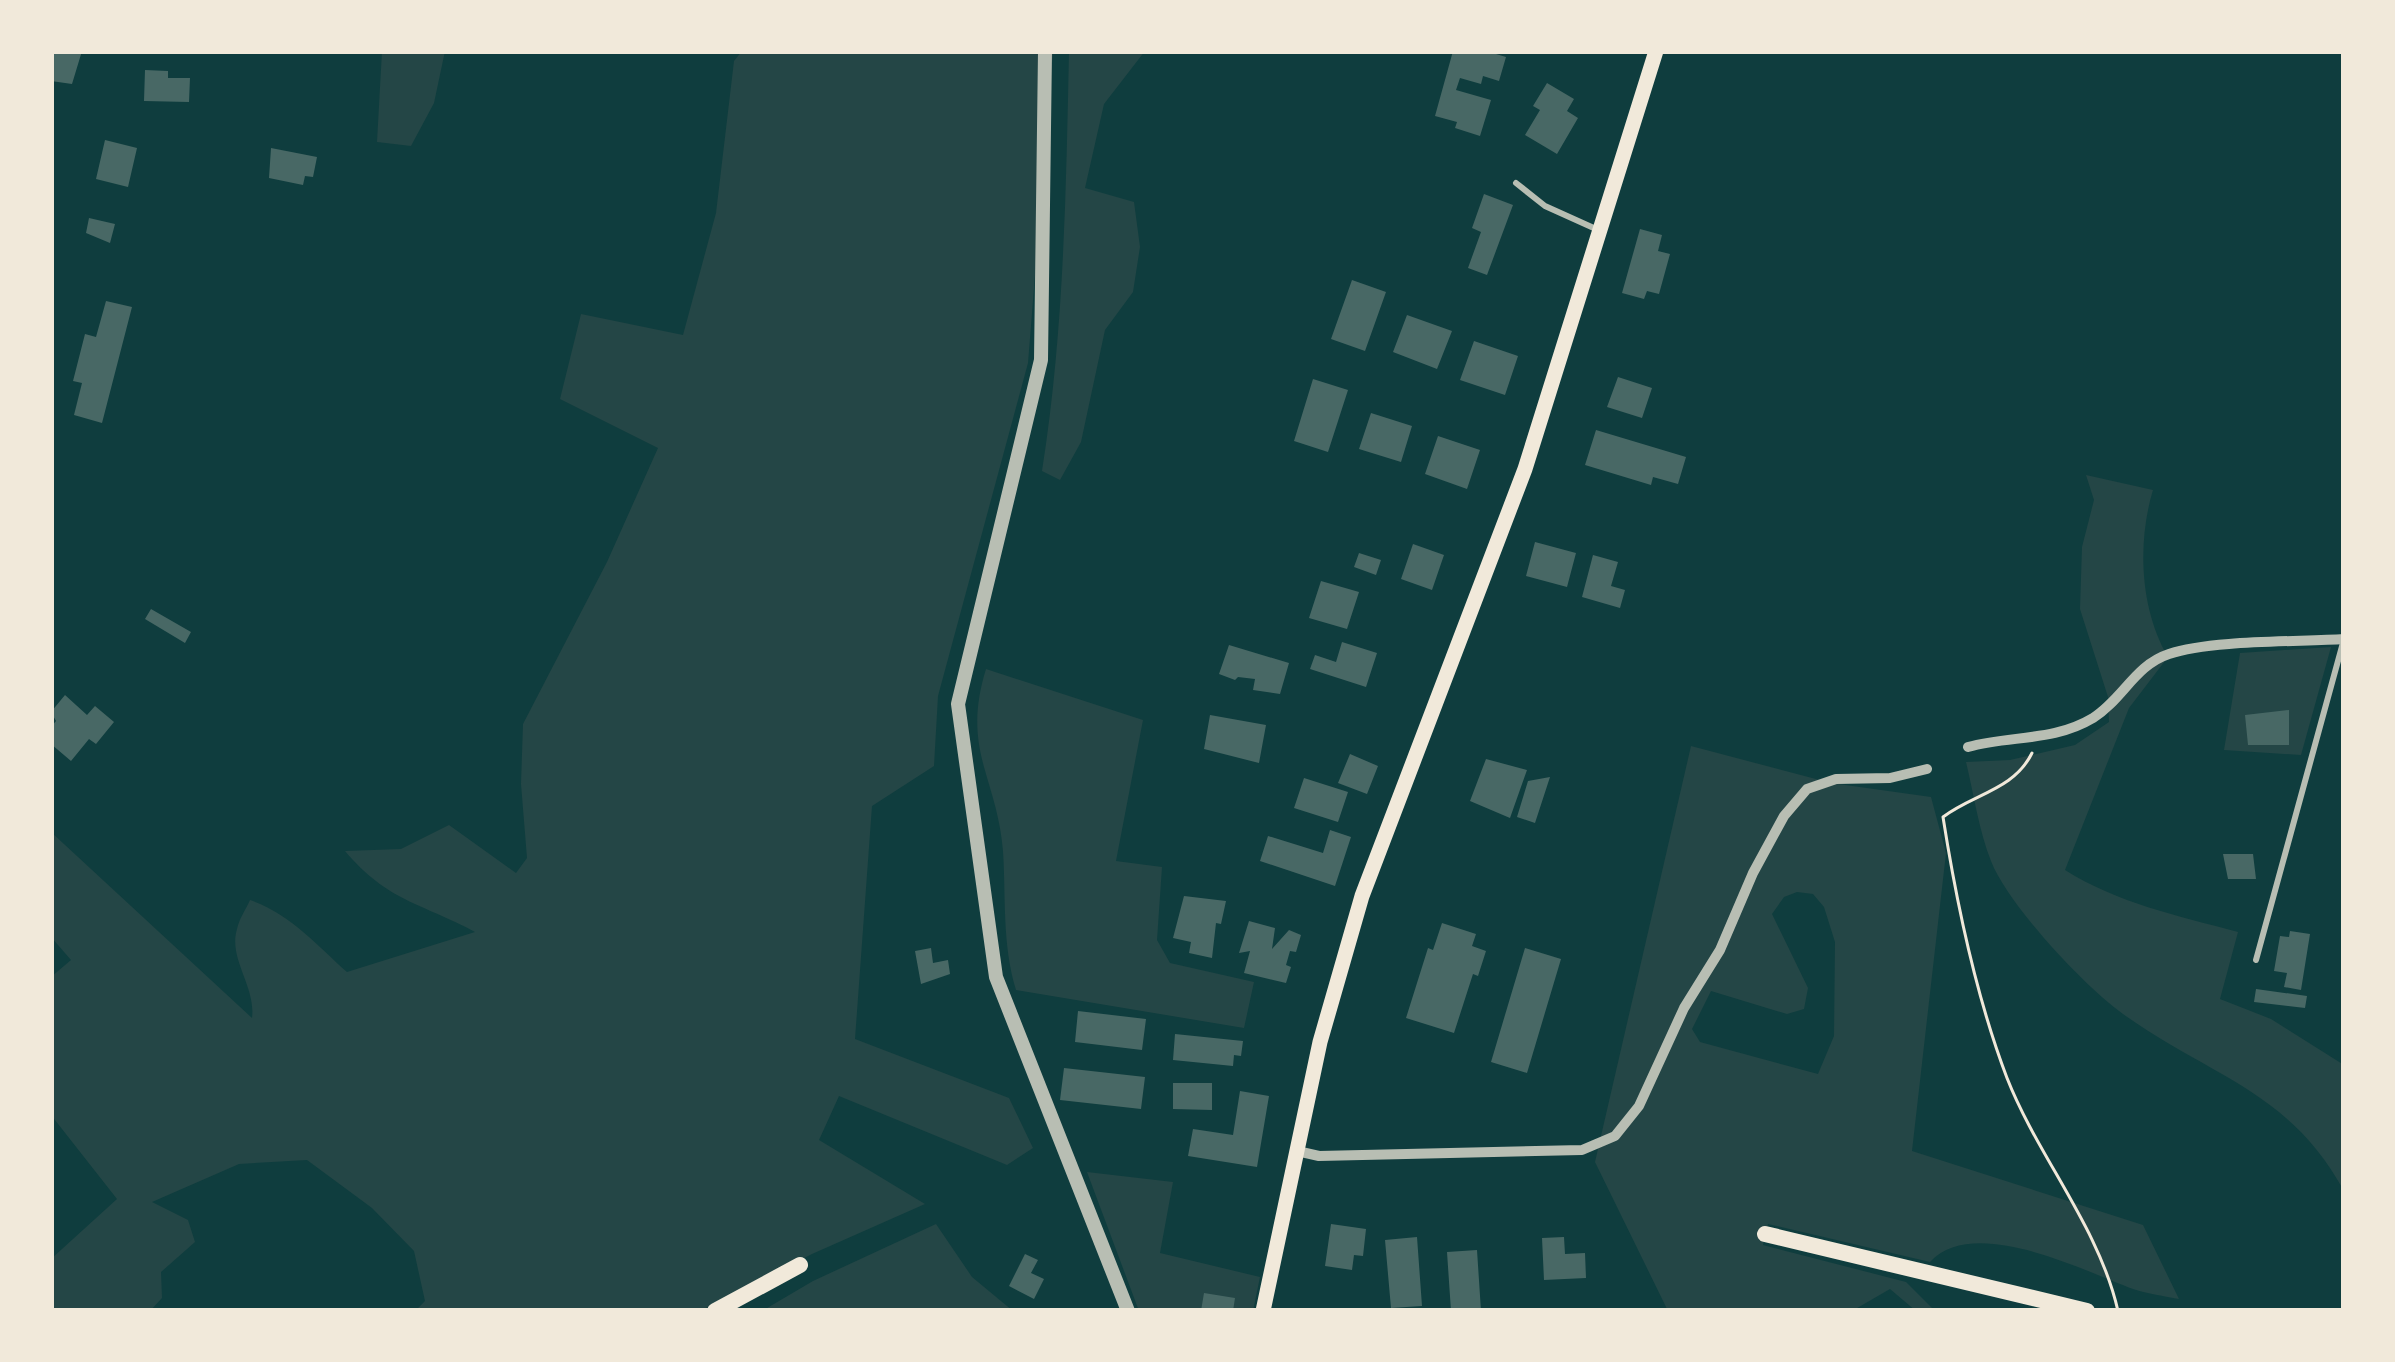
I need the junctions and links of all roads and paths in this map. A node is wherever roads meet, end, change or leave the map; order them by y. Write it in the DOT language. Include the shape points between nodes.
graph roads {
  1 [pos="1046,51"];
  2 [pos="1656,51"];
  3 [pos="1516,183"];
  4 [pos="1600,230"];
  5 [pos="2344,639"];
  6 [pos="2039,738"];
  7 [pos="1968,747"];
  8 [pos="1927,769"];
  9 [pos="2256,960"];
  10 [pos="1297,1151"];
  11 [pos="1765,1234"];
  12 [pos="800,1265"];
  13 [pos="715,1311"];
  14 [pos="1128,1311"];
  15 [pos="1263,1311"];
  16 [pos="2087,1311"];
  17 [pos="2118,1311"];
  1 -- 14 [label="street" via="1041,360 958,704 996,977"];
  2 -- 4 [label="main road"];
  3 -- 4 [label="lane"];
  4 -- 10 [label="main road" via="1525,469 1362,896"];
  5 -- 6 [label="street" via="2176,651 2146,662 2094,717"];
  5 -- 9 [label="lane"];
  6 -- 7 [label="street"];
  6 -- 17 [label="path" via="2000,788 1943,817 2007,1077 2089,1235"];
  8 -- 10 [label="street" via="1836,779 1808,789 1784,816 1640,1106 1615,1136 1582,1150"];
  10 -- 15 [label="main road"];
  11 -- 16 [label="main road"];
  12 -- 13 [label="main road"];
}
